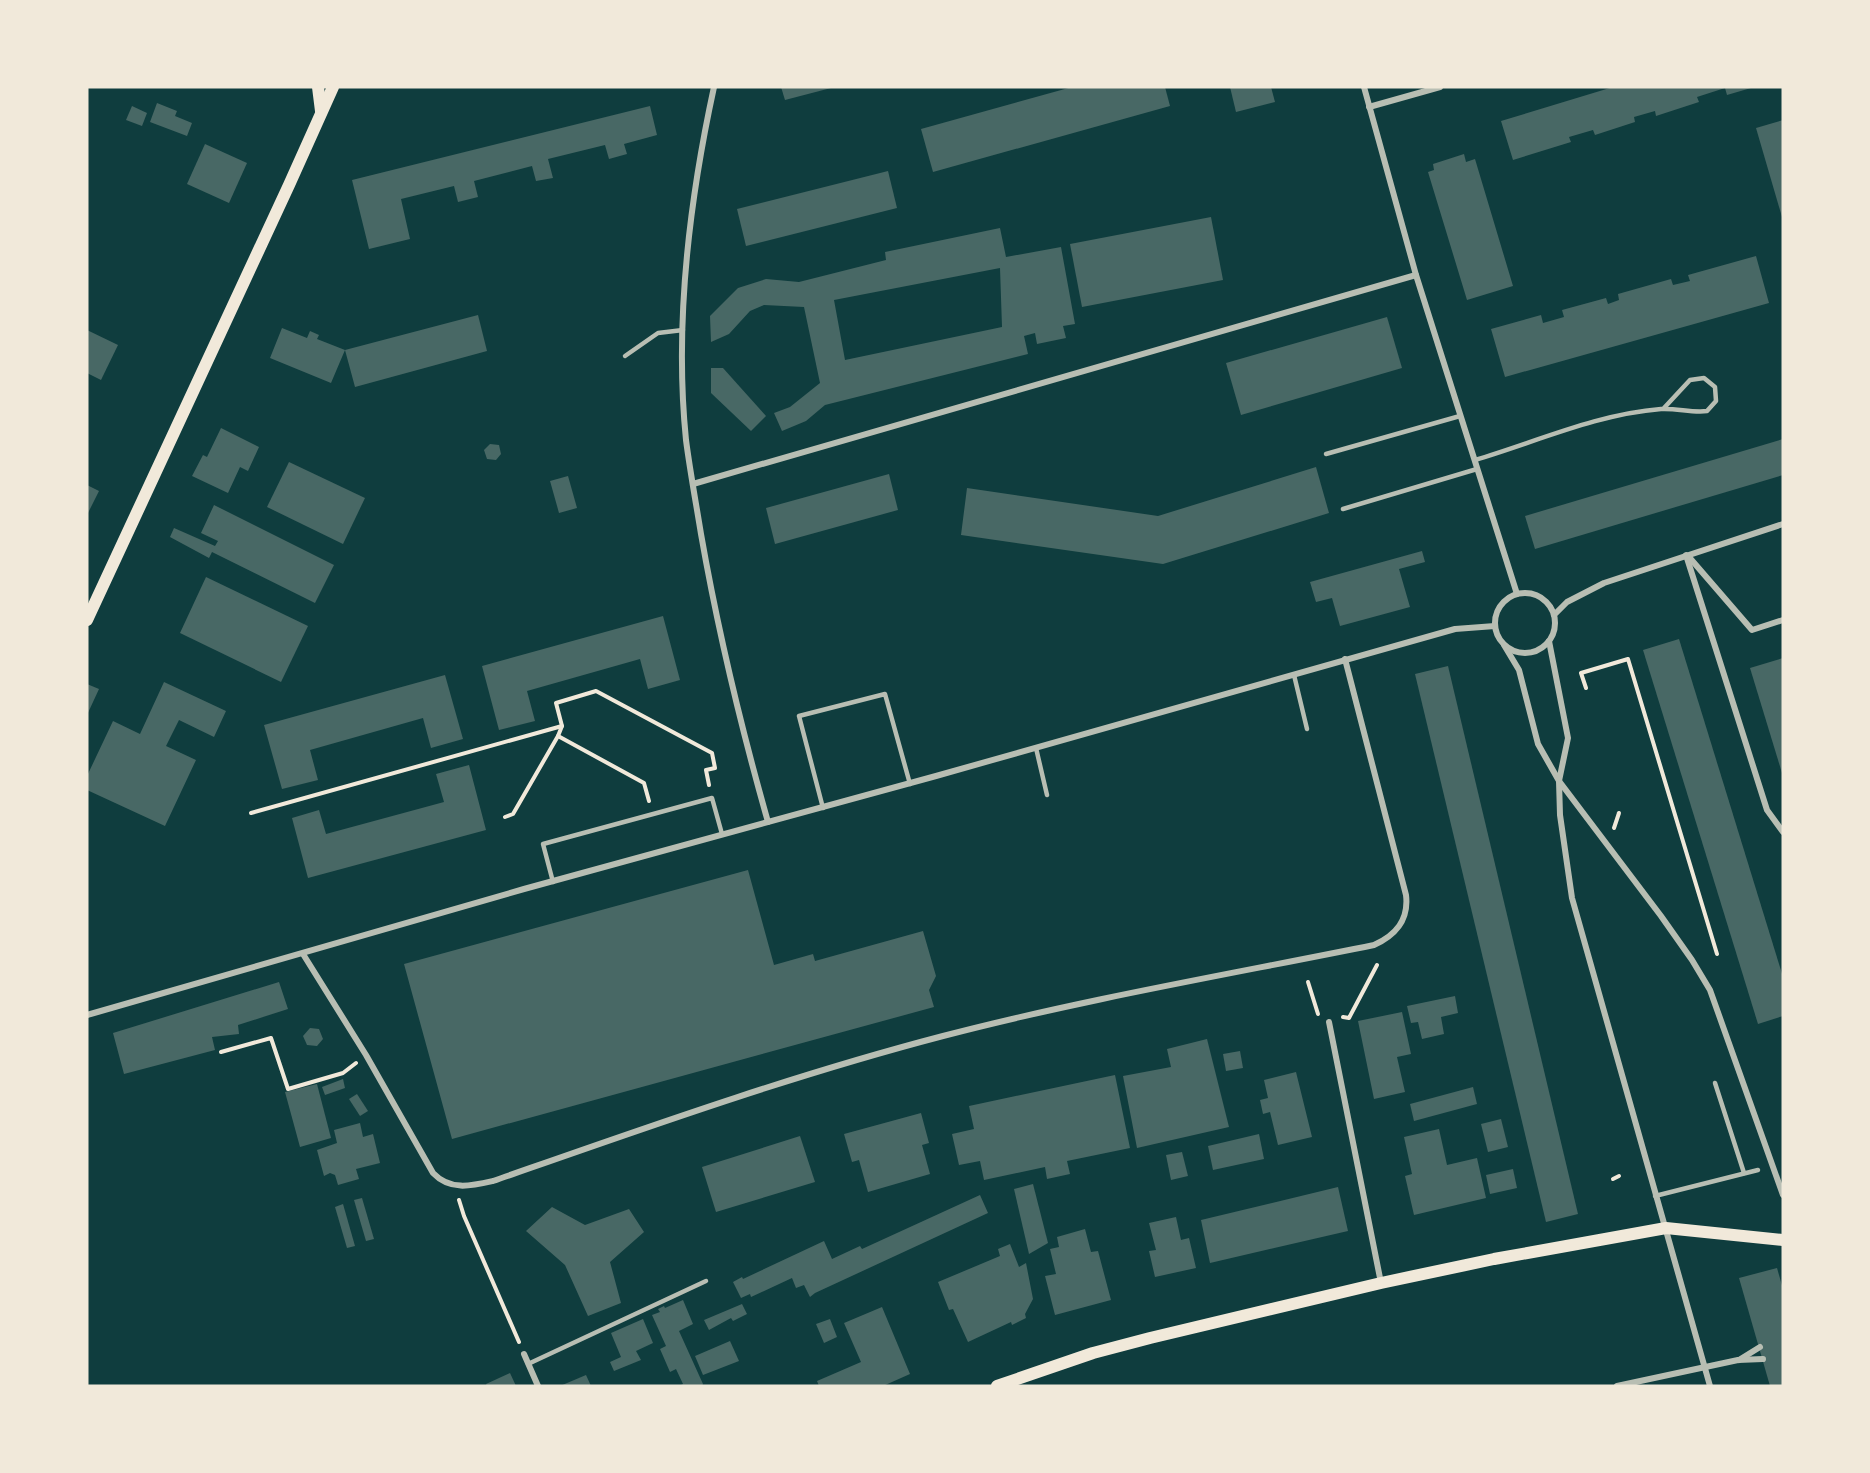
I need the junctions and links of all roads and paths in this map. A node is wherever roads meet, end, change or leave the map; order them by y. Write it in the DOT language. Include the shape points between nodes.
graph roads {
  1 [pos="318,87"];
  2 [pos="333,87"];
  3 [pos="714,87"];
  4 [pos="1364,87"];
  5 [pos="1440,87"];
  6 [pos="1369,107"];
  7 [pos="321,112"];
  8 [pos="1416,274"];
  9 [pos="683,330"];
  10 [pos="625,357"];
  11 [pos="1664,408"];
  12 [pos="1460,416"];
  13 [pos="1326,454"];
  14 [pos="1474,460"];
  15 [pos="1477,469"];
  16 [pos="693,484"];
  17 [pos="1343,509"];
  18 [pos="1783,524"];
  19 [pos="1686,555"];
  20 [pos="1517,594"];
  21 [pos="1554,615"];
  22 [pos="87,620"];
  23 [pos="1783,620"];
  24 [pos="1495,626"];
  25 [pos="1549,641"];
  26 [pos="1504,645"];
  27 [pos="1344,659"];
  28 [pos="1294,675"];
  29 [pos="1586,688"];
  30 [pos="562,726"];
  31 [pos="1307,729"];
  32 [pos="558,736"];
  33 [pos="1036,748"];
  34 [pos="1559,781"];
  35 [pos="910,784"];
  36 [pos="1047,795"];
  37 [pos="712,798"];
  38 [pos="822,808"];
  39 [pos="250,813"];
  40 [pos="652,813"];
  41 [pos="1618,813"];
  42 [pos="505,817"];
  43 [pos="768,822"];
  44 [pos="1614,828"];
  45 [pos="1782,829"];
  46 [pos="722,834"];
  47 [pos="553,882"];
  48 [pos="303,954"];
  49 [pos="1717,954"];
  50 [pos="1377,965"];
  51 [pos="1308,982"];
  52 [pos="87,1015"];
  53 [pos="1339,1017"];
  54 [pos="1329,1019"];
  55 [pos="221,1052"];
  56 [pos="366,1056"];
  57 [pos="1715,1083"];
  58 [pos="1758,1170"];
  59 [pos="1744,1173"];
  60 [pos="1619,1176"];
  61 [pos="1613,1179"];
  62 [pos="456,1185"];
  63 [pos="1783,1195"];
  64 [pos="1655,1196"];
  65 [pos="1666,1228"];
  66 [pos="1783,1240"];
  67 [pos="706,1281"];
  68 [pos="1381,1283"];
  69 [pos="1760,1347"];
  70 [pos="524,1354"];
  71 [pos="1763,1359"];
  72 [pos="1738,1360"];
  73 [pos="528,1364"];
  74 [pos="1705,1366"];
  75 [pos="538,1386"];
  76 [pos="997,1386"];
  77 [pos="1617,1386"];
  78 [pos="1710,1386"];
  1 -- 7 [label="main road"];
  2 -- 7 [label="main road"];
  3 -- 9 [label="street" via="695,186"];
  4 -- 6 [label="street"];
  5 -- 6 [label="street"];
  6 -- 8 [label="street"];
  7 -- 22 [label="main road"];
  8 -- 12 [label="street"];
  8 -- 16 [label="street"];
  9 -- 10 [label="lane" via="658,333"];
  9 -- 16 [label="street" via="685,420"];
  11 -- 11 [label="lane" via="1707,411 1716,401 1715,387 1704,378 1690,380"];
  11 -- 14 [label="lane" via="1611,417"];
  12 -- 13 [label="lane"];
  12 -- 14 [label="street"];
  14 -- 15 [label="street"];
  15 -- 17 [label="lane"];
  15 -- 20 [label="street"];
  16 -- 43 [label="street" via="715,612"];
  18 -- 19 [label="street"];
  19 -- 21 [label="street" via="1605,583 1567,602"];
  19 -- 23 [label="street" via="1752,630"];
  19 -- 45 [label="street" via="1767,810"];
  20 -- 21 [label="street" via="1535,595 1550,606"];
  20 -- 24 [label="street" via="1500,606"];
  21 -- 25 [label="street"];
  24 -- 26 [label="street"];
  24 -- 27 [label="street" via="1455,628"];
  25 -- 26 [label="street" via="1542,648 1523,653"];
  25 -- 34 [label="street" via="1568,738"];
  26 -- 34 [label="street" via="1520,670 1538,744"];
  27 -- 28 [label="street"];
  27 -- 62 [label="street" via="1406,895 1402,923 1390,937 1374,945 945,1036 711,1105 493,1181 466,1187"];
  28 -- 31 [label="lane"];
  28 -- 33 [label="street"];
  29 -- 49 [label="path" via="1581,673 1628,658"];
  30 -- 32 [label="path"];
  30 -- 37 [label="path" via="556,703 596,691 711,753 715,768 706,770"];
  30 -- 39 [label="path"];
  32 -- 40 [label="path" via="644,783"];
  32 -- 42 [label="path" via="513,814"];
  33 -- 35 [label="street"];
  33 -- 36 [label="lane"];
  34 -- 63 [label="street" via="1661,916 1710,990"];
  34 -- 64 [label="street" via="1572,898"];
  35 -- 38 [label="street"];
  35 -- 38 [label="lane" via="885,694 799,716"];
  37 -- 40 [label="lane"];
  37 -- 46 [label="lane"];
  38 -- 43 [label="street"];
  40 -- 47 [label="lane" via="543,844"];
  41 -- 44 [label="path"];
  43 -- 46 [label="street"];
  46 -- 47 [label="street"];
  47 -- 48 [label="street"];
  48 -- 52 [label="street"];
  48 -- 56 [label="street"];
  50 -- 53 [label="path" via="1350,1018"];
  51 -- 54 [label="path" via="1317,1014"];
  54 -- 68 [label="street"];
  55 -- 56 [label="path" via="271,1038 288,1089 343,1073"];
  56 -- 62 [label="street" via="433,1173"];
  57 -- 59 [label="lane"];
  58 -- 59 [label="lane"];
  59 -- 64 [label="lane"];
  60 -- 61 [label="path"];
  62 -- 70 [label="path" via="464,1216"];
  64 -- 65 [label="street"];
  65 -- 66 [label="main road"];
  65 -- 68 [label="main road"];
  65 -- 74 [label="street"];
  67 -- 73 [label="lane"];
  68 -- 76 [label="main road" via="1116,1347"];
  69 -- 72 [label="street"];
  70 -- 73 [label="street"];
  71 -- 72 [label="street"];
  72 -- 74 [label="street"];
  73 -- 75 [label="street"];
  74 -- 77 [label="street"];
  74 -- 78 [label="street"];
}
